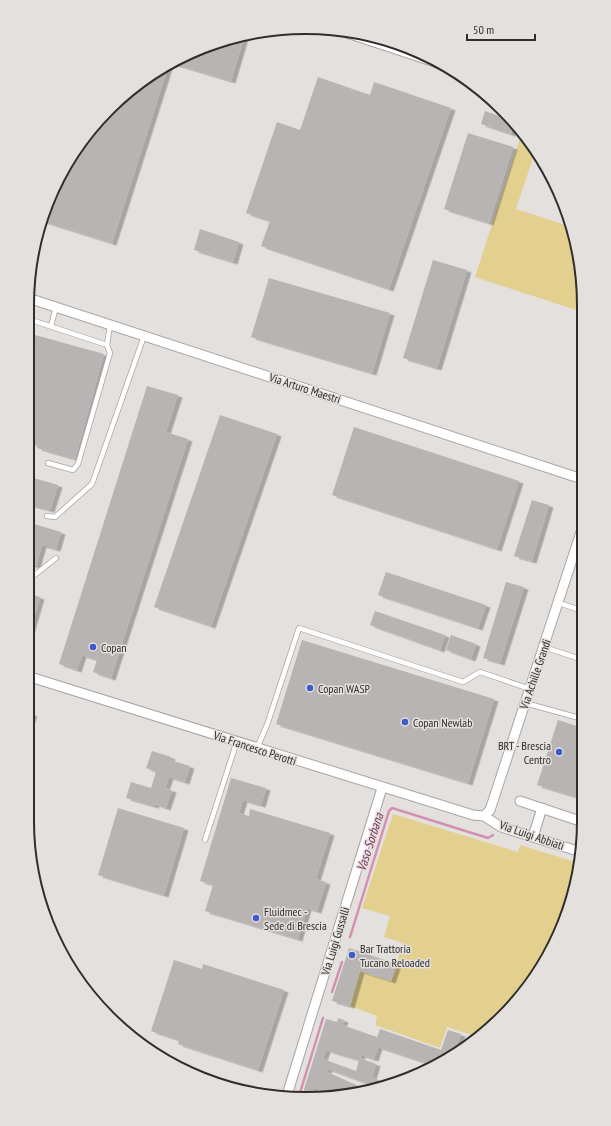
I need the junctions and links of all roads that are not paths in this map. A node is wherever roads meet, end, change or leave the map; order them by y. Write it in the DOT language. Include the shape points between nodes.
graph roads {
  1 [pos="34,300"];
  2 [pos="56,307"];
  3 [pos="34,321"];
  4 [pos="110,324"];
  5 [pos="51,326"];
  6 [pos="144,336"];
  7 [pos="107,345"];
  8 [pos="48,463"];
  9 [pos="577,477"];
  10 [pos="47,516"];
  11 [pos="577,545"];
  12 [pos="56,558"];
  13 [pos="34,575"];
  14 [pos="559,603"];
  15 [pos="577,609"];
  16 [pos="544,647"];
  17 [pos="577,658"];
  18 [pos="34,678"];
  19 [pos="530,689"];
  20 [pos="524,703"];
  21 [pos="577,717"];
  22 [pos="237,742"];
  23 [pos="257,748"];
  24 [pos="382,788"];
  25 [pos="520,801"];
  26 [pos="542,808"];
  27 [pos="484,816"];
  28 [pos="577,820"];
  29 [pos="533,837"];
  30 [pos="205,840"];
  31 [pos="575,850"];
  32 [pos="288,1091"];
  1 -- 2 [label="street, Via Arturo Maestri"];
  2 -- 4 [label="street, Via Arturo Maestri"];
  2 -- 5 [label="lane"];
  3 -- 5 [label="lane"];
  4 -- 6 [label="street, Via Arturo Maestri"];
  4 -- 7 [label="lane"];
  5 -- 7 [label="lane"];
  6 -- 9 [label="street, Via Arturo Maestri"];
  6 -- 10 [label="lane" via="92,484 55,517"];
  7 -- 8 [label="lane" via="110,353 78,464 73,470"];
  11 -- 14 [label="street, Via Achille Grandi"];
  12 -- 13 [label="lane"];
  14 -- 15 [label="lane"];
  14 -- 16 [label="street, Via Achille Grandi"];
  16 -- 17 [label="lane"];
  16 -- 19 [label="street, Via Achille Grandi"];
  18 -- 22 [label="street, Via Francesco Perotti"];
  19 -- 20 [label="street, Via Achille Grandi"];
  19 -- 23 [label="lane" via="480,672 463,682 299,628"];
  20 -- 21 [label="lane"];
  20 -- 27 [label="street, Via Achille Grandi" via="490,810"];
  22 -- 23 [label="street, Via Francesco Perotti"];
  22 -- 30 [label="lane"];
  23 -- 24 [label="street, Via Francesco Perotti"];
  24 -- 27 [label="street, Via Francesco Perotti"];
  24 -- 32 [label="street, Via Luigi Gussalli"];
  25 -- 26 [label="street"];
  26 -- 28 [label="street"];
  26 -- 29 [label="street"];
  27 -- 29 [label="street, Via Luigi Abbiati" via="501,827"];
  29 -- 31 [label="street, Via Luigi Abbiati"];
}
